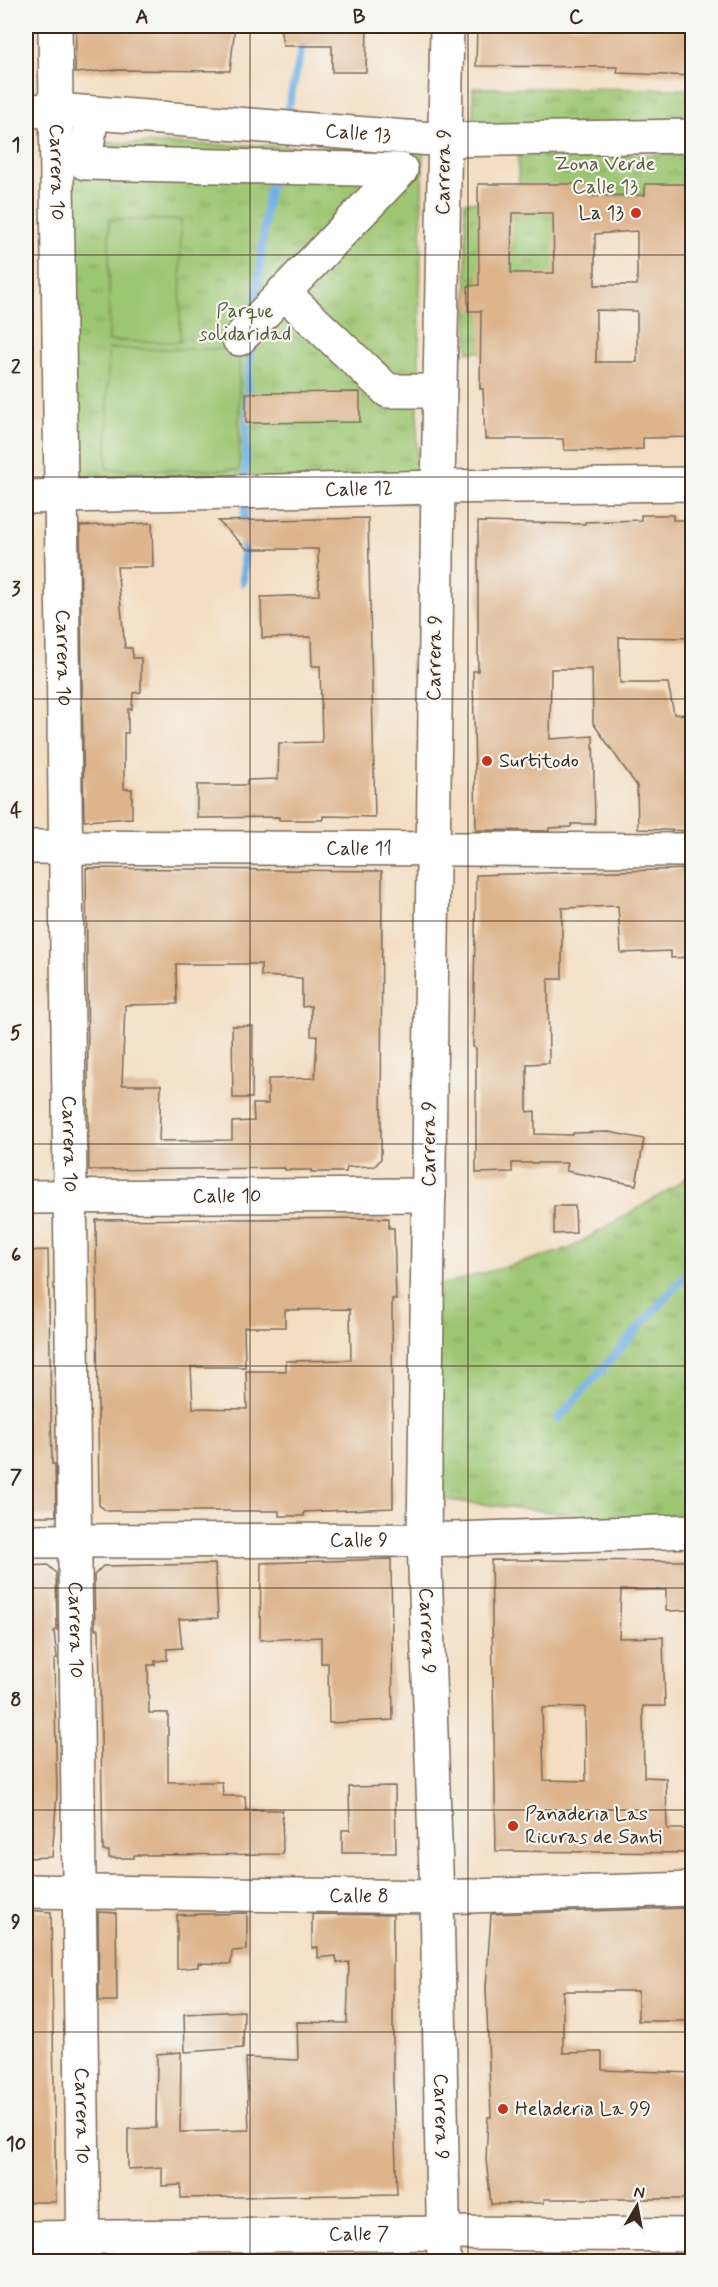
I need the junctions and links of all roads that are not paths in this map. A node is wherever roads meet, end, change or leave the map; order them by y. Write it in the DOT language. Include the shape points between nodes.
graph roads {
  1 [pos="54,26"];
  2 [pos="447,26"];
  3 [pos="40,111"];
  4 [pos="92,113"];
  5 [pos="693,136"];
  6 [pos="445,140"];
  7 [pos="283,292"];
  8 [pos="238,339"];
  9 [pos="438,391"];
  10 [pos="693,484"];
  11 [pos="438,487"];
  12 [pos="61,496"];
  13 [pos="26,497"];
  14 [pos="65,847"];
  15 [pos="26,848"];
  16 [pos="431,849"];
  17 [pos="693,850"];
  18 [pos="429,1195"];
  19 [pos="26,1197"];
  20 [pos="70,1197"];
  21 [pos="693,1531"];
  22 [pos="75,1539"];
  23 [pos="424,1540"];
  24 [pos="26,1541"];
  25 [pos="693,1889"];
  26 [pos="79,1890"];
  27 [pos="26,1891"];
  28 [pos="437,1897"];
  29 [pos="693,2235"];
  30 [pos="26,2238"];
  31 [pos="443,2247"];
  32 [pos="84,2250"];
  1 -- 3 [label="street, Carrera 10"];
  2 -- 6 [label="street, Carrera 9"];
  3 -- 4 [label="street, Calle 13"];
  3 -- 12 [label="street, Carrera 10"];
  4 -- 6 [label="street, Calle 13"];
  4 -- 7 [label="street" via="85,163 401,170"];
  5 -- 6 [label="street, Calle 13"];
  6 -- 9 [label="street, Carrera 9"];
  7 -- 8 [label="street"];
  7 -- 9 [label="street" via="388,391"];
  9 -- 11 [label="street, Carrera 9"];
  10 -- 11 [label="street, Calle 12"];
  11 -- 12 [label="street, Calle 12"];
  11 -- 16 [label="street, Carrera 9"];
  12 -- 13 [label="street, Calle 12"];
  12 -- 14 [label="street, Carrera 10"];
  14 -- 15 [label="street, Calle 11"];
  14 -- 16 [label="street, Calle 11"];
  14 -- 20 [label="street, Carrera 10"];
  16 -- 17 [label="street, Calle 11"];
  16 -- 18 [label="street, Carrera 9"];
  18 -- 20 [label="street, Calle 10"];
  18 -- 23 [label="street, Carrera 9"];
  19 -- 20 [label="street, Calle 10"];
  20 -- 22 [label="street, Carrera 10"];
  21 -- 23 [label="street, Calle 9"];
  22 -- 23 [label="street, Calle 9"];
  22 -- 24 [label="street, Calle 9"];
  22 -- 26 [label="street, Carrera 10"];
  23 -- 28 [label="street, Carrera 9"];
  25 -- 28 [label="street, Calle 8"];
  26 -- 27 [label="street, Calle 8"];
  26 -- 28 [label="street, Calle 8"];
  26 -- 32 [label="street, Carrera 10"];
  28 -- 31 [label="street, Carrera 9"];
  29 -- 31 [label="street, Calle 7"];
  30 -- 32 [label="street, Calle 7"];
  31 -- 32 [label="street, Calle 7"];
}
